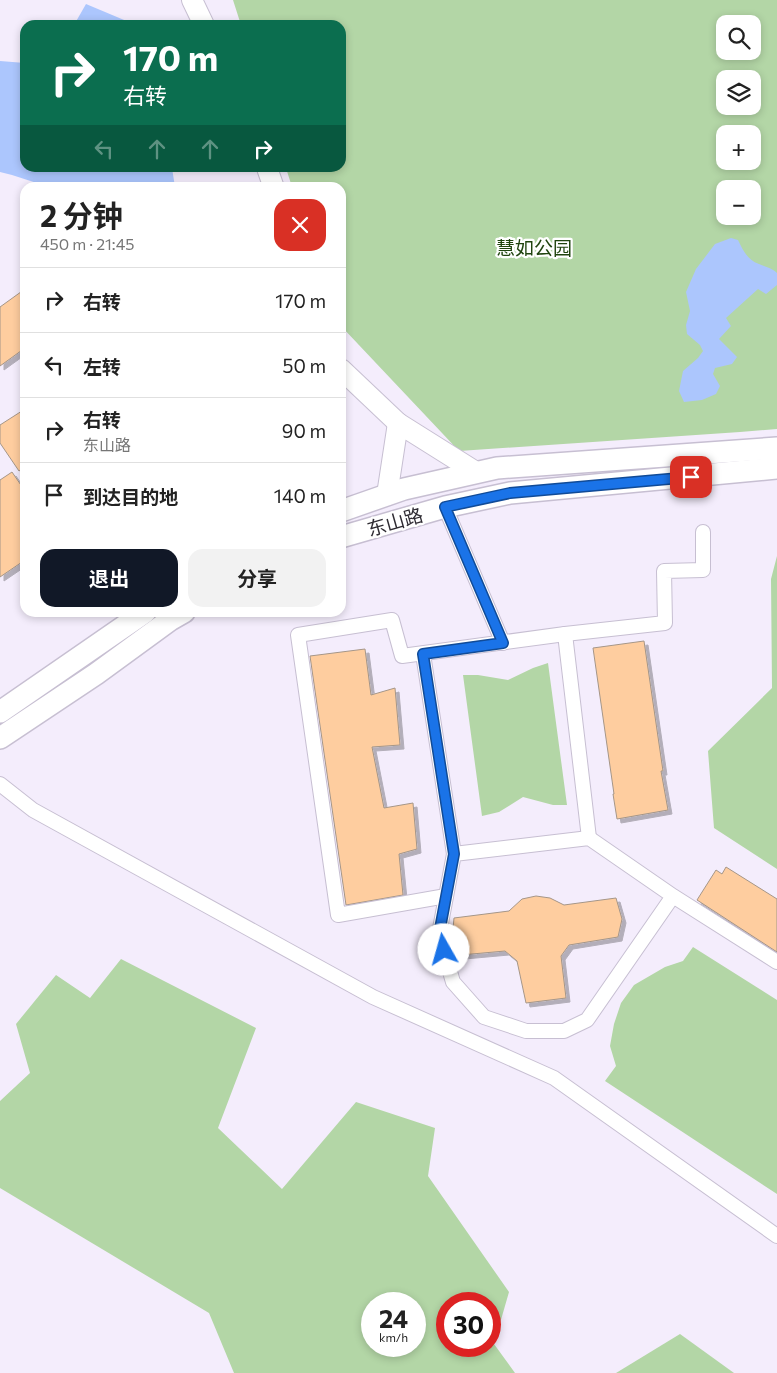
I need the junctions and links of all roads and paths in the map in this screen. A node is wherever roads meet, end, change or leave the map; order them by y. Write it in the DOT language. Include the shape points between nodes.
graph roads {
  1 [pos="192,0"];
  2 [pos="202,20"];
  3 [pos="346,374"];
  4 [pos="398,423"];
  5 [pos="777,448"];
  6 [pos="777,468"];
  7 [pos="476,472"];
  8 [pos="386,495"];
  9 [pos="445,507"];
  10 [pos="346,509"];
  11 [pos="703,532"];
  12 [pos="346,537"];
  13 [pos="138,617"];
  14 [pos="175,617"];
  15 [pos="565,634"];
  16 [pos="503,643"];
  17 [pos="423,654"];
  18 [pos="0,712"];
  19 [pos="0,738"];
  20 [pos="0,784"];
  21 [pos="589,838"];
  22 [pos="454,854"];
  23 [pos="446,896"];
  24 [pos="673,896"];
  25 [pos="777,962"];
  26 [pos="777,1236"];
  1 -- 2 [label="street"];
  3 -- 4 [label="street"];
  4 -- 7 [label="street"];
  4 -- 8 [label="street"];
  5 -- 7 [label="main road, 东山路"];
  6 -- 9 [label="main road, 东山路" via="510,493"];
  7 -- 8 [label="main road, 东山路"];
  8 -- 10 [label="main road, 东山路"];
  9 -- 12 [label="main road, 东山路"];
  9 -- 16 [label="street"];
  11 -- 15 [label="street" via="703,570 664,571 665,623"];
  13 -- 18 [label="main road"];
  14 -- 19 [label="main road"];
  15 -- 16 [label="street"];
  15 -- 21 [label="street"];
  16 -- 17 [label="street"];
  17 -- 22 [label="street"];
  17 -- 23 [label="street" via="402,656 392,620 298,635 338,914"];
  20 -- 26 [label="street" via="33,810 372,997 554,1078"];
  21 -- 22 [label="street"];
  21 -- 24 [label="street"];
  22 -- 23 [label="street"];
  23 -- 24 [label="street" via="439,934 453,982 484,1017 526,1032 564,1031 588,1020"];
  24 -- 25 [label="street"];
}
